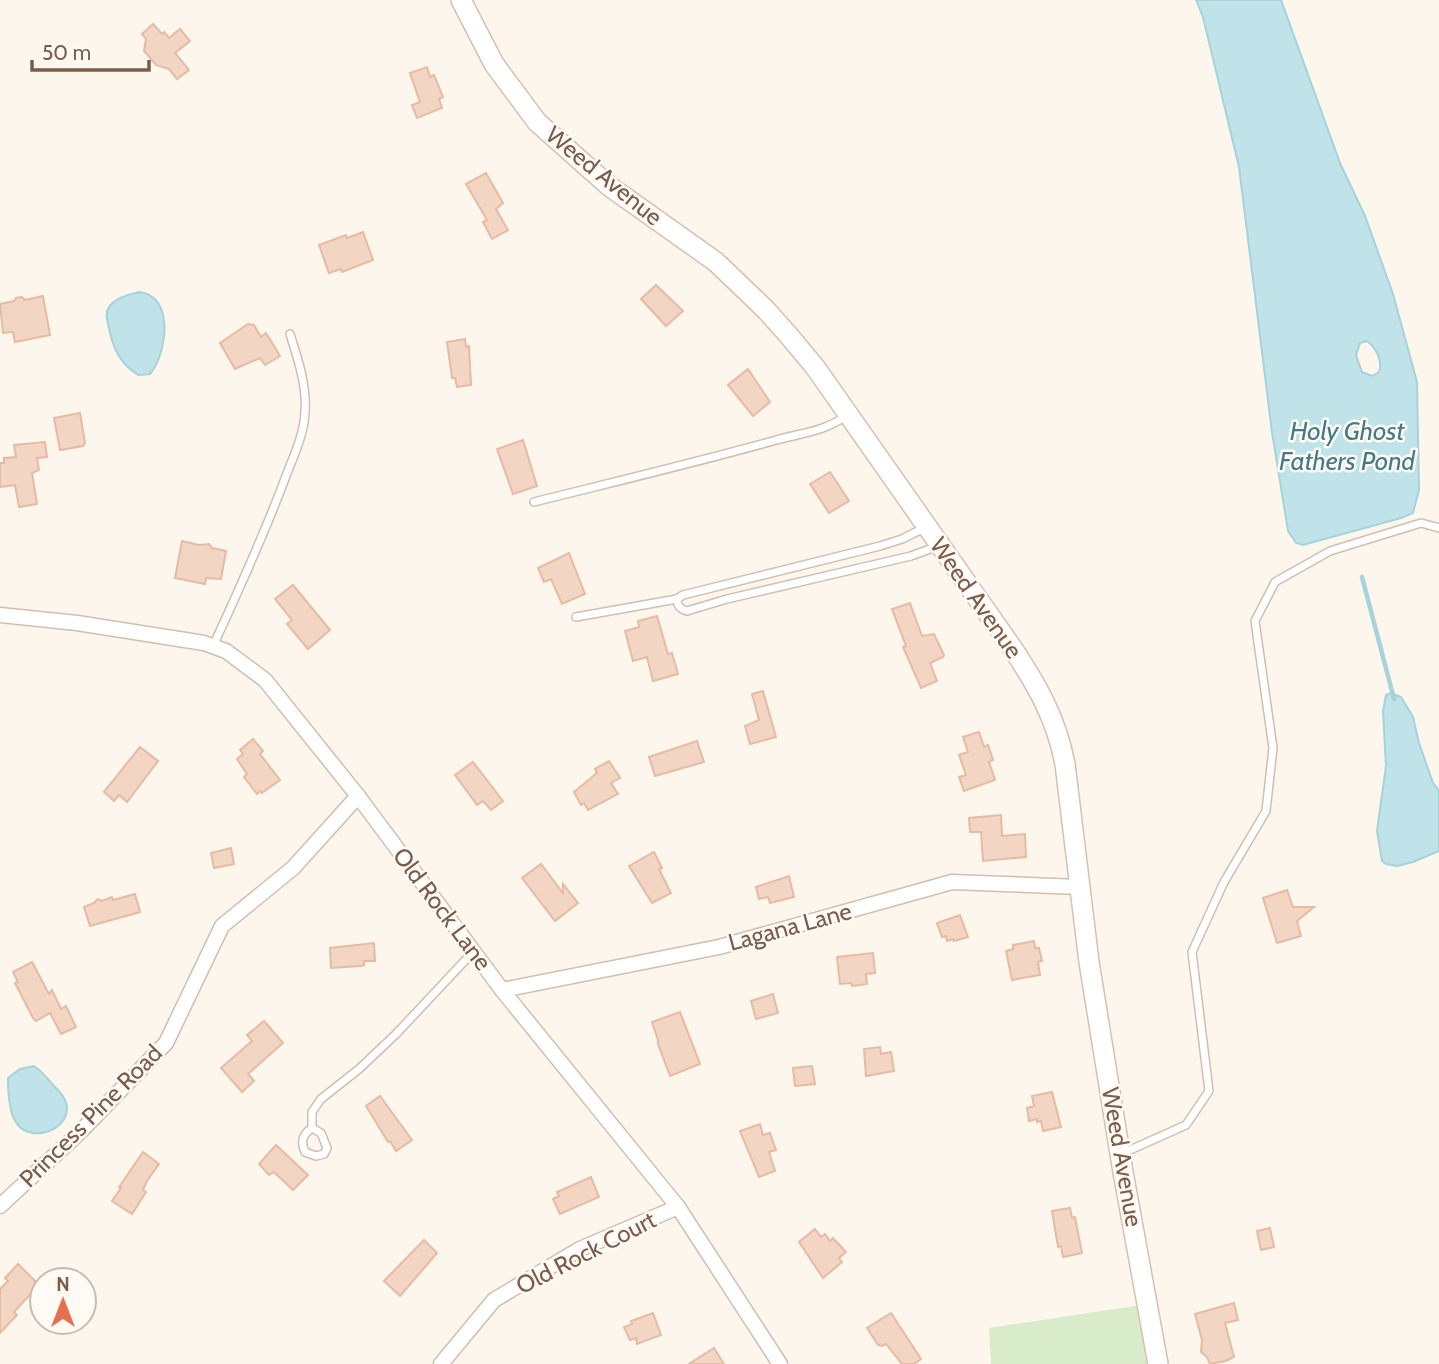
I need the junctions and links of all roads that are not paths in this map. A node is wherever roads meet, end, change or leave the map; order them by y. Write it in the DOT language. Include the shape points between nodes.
graph roads {
  1 [pos="460,0"];
  2 [pos="290,334"];
  3 [pos="848,414"];
  4 [pos="534,502"];
  5 [pos="926,526"];
  6 [pos="1439,528"];
  7 [pos="940,545"];
  8 [pos="677,599"];
  9 [pos="0,615"];
  10 [pos="576,617"];
  11 [pos="213,646"];
  12 [pos="358,796"];
  13 [pos="1079,887"];
  14 [pos="473,951"];
  15 [pos="502,990"];
  16 [pos="312,1128"];
  17 [pos="1121,1154"];
  18 [pos="0,1206"];
  19 [pos="678,1207"];
  20 [pos="440,1364"];
  21 [pos="780,1364"];
  22 [pos="1158,1364"];
  1 -- 3 [label="main road, Weed Avenue" via="494,64 537,122 609,186 716,261 790,337"];
  2 -- 11 [label="lane" via="304,389 301,435 259,545"];
  3 -- 4 [label="lane" via="811,433"];
  3 -- 5 [label="main road, Weed Avenue"];
  5 -- 7 [label="main road, Weed Avenue"];
  5 -- 8 [label="lane" via="880,546"];
  6 -- 17 [label="lane" via="1421,523 1331,551 1275,582 1255,621 1273,748 1266,811 1224,882 1192,952 1209,1091 1186,1125"];
  7 -- 8 [label="lane" via="687,611 681,610"];
  7 -- 13 [label="main road, Weed Avenue" via="1034,680 1050,711 1065,764"];
  8 -- 10 [label="lane"];
  9 -- 11 [label="street, Old Rock Lane"];
  11 -- 12 [label="street, Old Rock Lane" via="265,680"];
  12 -- 14 [label="street, Old Rock Lane"];
  12 -- 18 [label="street, Princess Pine Road" via="293,868 222,926 166,1043"];
  13 -- 15 [label="street, Lagana Lane" via="952,882 719,947"];
  13 -- 17 [label="main road, Weed Avenue"];
  14 -- 15 [label="street, Old Rock Lane"];
  14 -- 16 [label="lane" via="387,1043 321,1099 312,1112"];
  15 -- 19 [label="street, Old Rock Lane"];
  17 -- 22 [label="main road, Weed Avenue"];
  19 -- 20 [label="street, Old Rock Court" via="580,1249 494,1300"];
  19 -- 21 [label="street, Old Rock Lane"];
}
